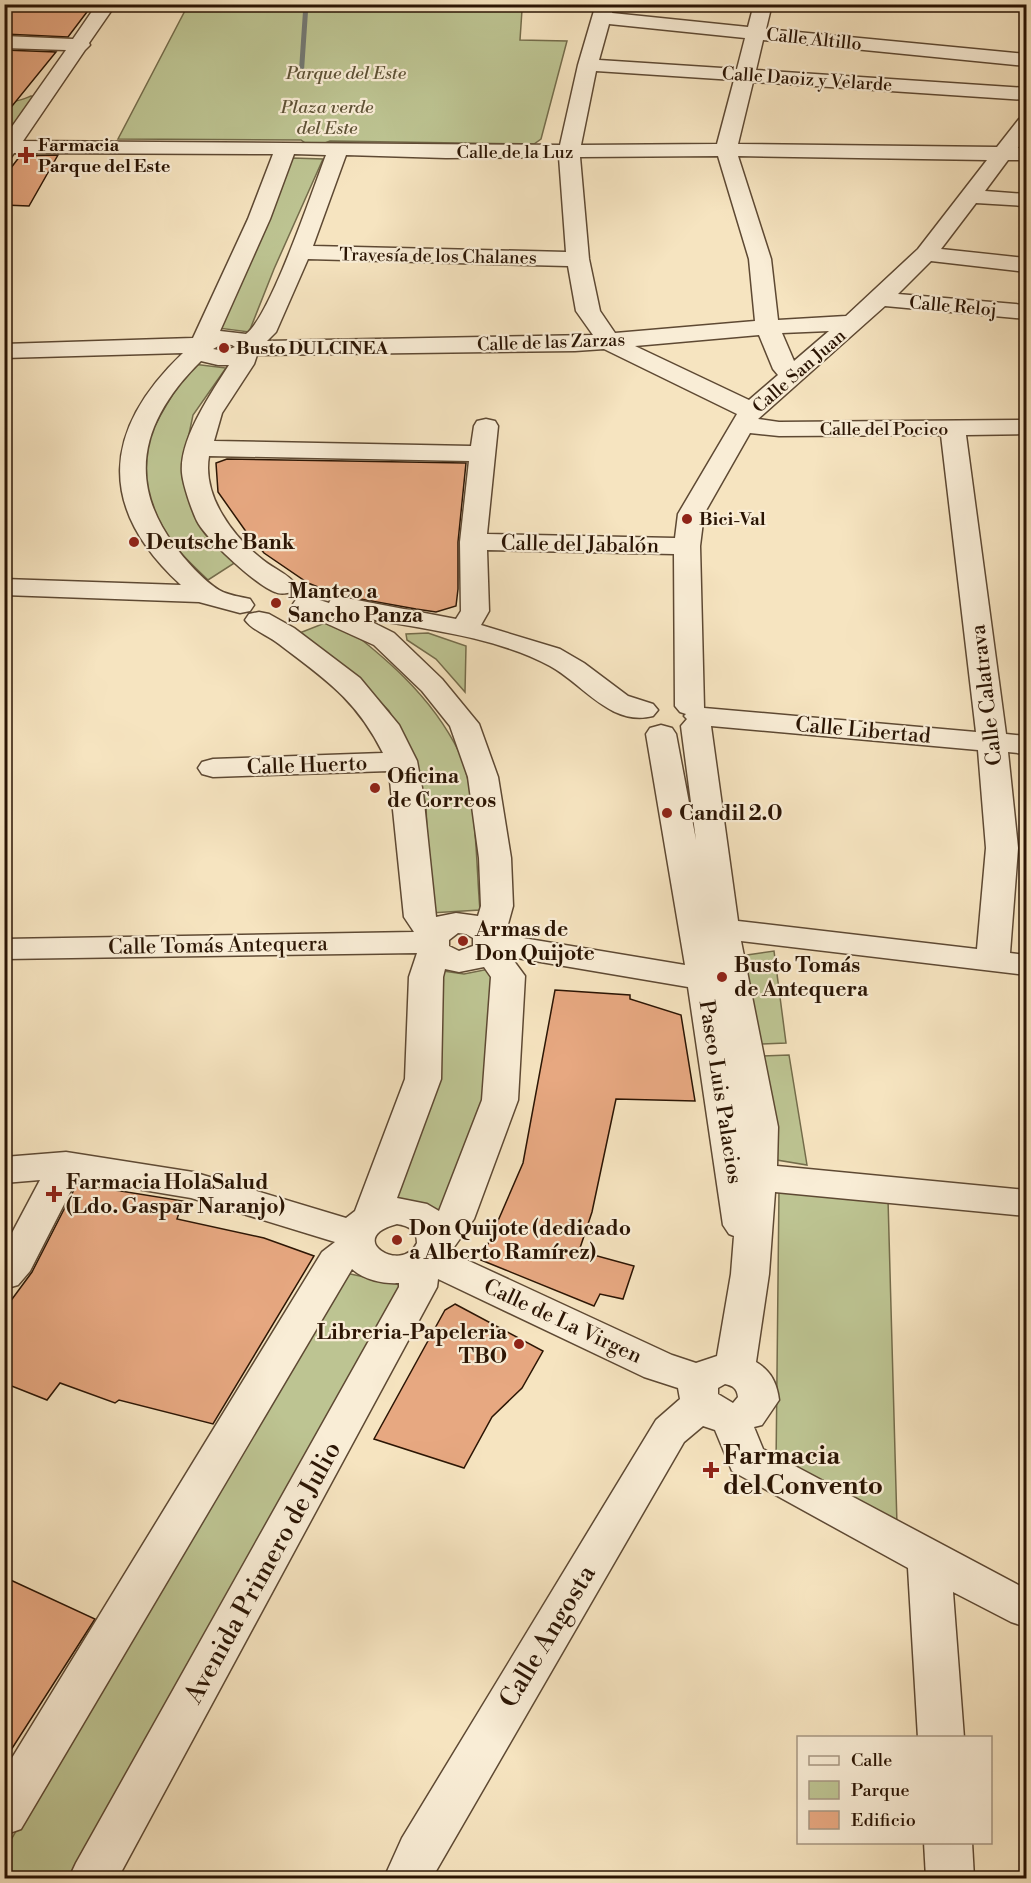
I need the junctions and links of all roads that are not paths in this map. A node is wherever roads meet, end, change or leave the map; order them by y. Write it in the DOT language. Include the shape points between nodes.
graph roads {
  1 [pos="107,4"];
  2 [pos="763,4"];
  3 [pos="1012,4"];
  4 [pos="1026,5"];
  5 [pos="604,11"];
  6 [pos="756,33"];
  7 [pos="4,42"];
  8 [pos="81,45"];
  9 [pos="1026,60"];
  10 [pos="588,65"];
  11 [pos="746,74"];
  12 [pos="1026,94"];
  13 [pos="1026,123"];
  14 [pos="215,147"];
  15 [pos="286,148"];
  16 [pos="6,149"];
  17 [pos="338,149"];
  18 [pos="726,150"];
  19 [pos="418,151"];
  20 [pos="568,152"];
  21 [pos="1026,154"];
  22 [pos="1002,155"];
  23 [pos="372,168"];
  24 [pos="349,176"];
  25 [pos="275,177"];
  26 [pos="326,184"];
  27 [pos="972,196"];
  28 [pos="1026,200"];
  29 [pos="298,252"];
  30 [pos="926,255"];
  31 [pos="578,259"];
  32 [pos="1026,265"];
  33 [pos="880,299"];
  34 [pos="1026,312"];
  35 [pos="853,323"];
  36 [pos="768,327"];
  37 [pos="609,342"];
  38 [pos="202,345"];
  39 [pos="247,347"];
  40 [pos="4,351"];
  41 [pos="793,374"];
  42 [pos="746,418"];
  43 [pos="486,426"];
  44 [pos="1026,427"];
  45 [pos="953,429"];
  46 [pos="199,448"];
  47 [pos="482,454"];
  48 [pos="473,542"];
  49 [pos="687,546"];
  50 [pos="4,587"];
  51 [pos="209,596"];
  52 [pos="299,596"];
  53 [pos="250,612"];
  54 [pos="405,617"];
  55 [pos="465,628"];
  56 [pos="384,639"];
  57 [pos="695,716"];
  58 [pos="652,722"];
  59 [pos="992,742"];
  60 [pos="1026,745"];
  61 [pos="402,761"];
  62 [pos="213,768"];
  63 [pos="723,929"];
  64 [pos="490,942"];
  65 [pos="433,943"];
  66 [pos="4,949"];
  67 [pos="993,961"];
  68 [pos="1026,965"];
  69 [pos="713,977"];
  70 [pos="66,1165"];
  71 [pos="4,1170"];
  72 [pos="759,1177"];
  73 [pos="1026,1203"];
  74 [pos="361,1233"];
  75 [pos="431,1251"];
  76 [pos="750,1274"];
  77 [pos="4,1275"];
  78 [pos="717,1393"];
  79 [pos="929,1559"];
  80 [pos="1026,1609"];
  81 [pos="941,1736"];
  82 [pos="4,1814"];
  83 [pos="948,1844"];
  84 [pos="93,1878"];
  85 [pos="408,1878"];
  86 [pos="950,1878"];
  1 -- 8 [label="street"];
  2 -- 6 [label="street"];
  3 -- 4 [label="street"];
  5 -- 6 [label="street, Calle Altillo"];
  5 -- 10 [label="street"];
  6 -- 9 [label="street, Calle Altillo"];
  6 -- 11 [label="street"];
  7 -- 8 [label="street"];
  8 -- 16 [label="street"];
  10 -- 11 [label="street, Calle Daoiz y Velarde"];
  10 -- 20 [label="street"];
  11 -- 12 [label="street, Calle Daoiz y Velarde"];
  11 -- 18 [label="street"];
  13 -- 22 [label="street, Calle San Juan"];
  14 -- 15 [label="street, Calle de la Luz"];
  14 -- 16 [label="street, Calle de la Luz"];
  14 -- 25 [label="street"];
  15 -- 17 [label="street, Calle de la Luz"];
  15 -- 25 [label="street"];
  17 -- 19 [label="street, Calle de la Luz"];
  17 -- 26 [label="street"];
  18 -- 20 [label="street, Calle de la Luz"];
  18 -- 22 [label="street, Calle de la Luz"];
  18 -- 36 [label="street" via="760,259"];
  19 -- 20 [label="street, Calle de la Luz"];
  19 -- 23 [label="street"];
  20 -- 31 [label="street"];
  21 -- 22 [label="street, Calle de la Luz"];
  22 -- 27 [label="street, Calle San Juan"];
  24 -- 26 [label="street"];
  25 -- 38 [label="street"];
  26 -- 29 [label="street"];
  27 -- 28 [label="street"];
  27 -- 30 [label="street, Calle San Juan"];
  29 -- 31 [label="street, Travesía de los Chalanes"];
  29 -- 39 [label="street" via="264,332"];
  30 -- 32 [label="street"];
  30 -- 33 [label="street, Calle San Juan"];
  31 -- 37 [label="street" via="588,311"];
  33 -- 34 [label="street, Calle Reloj"];
  33 -- 35 [label="street, Calle San Juan"];
  35 -- 36 [label="street, Calle de las Zarzas"];
  35 -- 41 [label="street, Calle San Juan"];
  36 -- 37 [label="street, Calle de las Zarzas"];
  36 -- 41 [label="street" via="785,369"];
  37 -- 39 [label="street, Calle de las Zarzas"];
  37 -- 42 [label="street, Calle del Pocico"];
  38 -- 39 [label="street" via="205,355 219,358 236,356"];
  38 -- 40 [label="street"];
  38 -- 51 [label="street" via="172,379 140,431 132,484 138,508 171,559"];
  39 -- 46 [label="street" via="242,364 210,413"];
  41 -- 42 [label="street, Calle San Juan"];
  42 -- 45 [label="street, Calle del Pocico" via="779,429"];
  42 -- 49 [label="street, Calle San Juan" via="691,514"];
  43 -- 47 [label="street"];
  44 -- 45 [label="street, Calle del Pocico"];
  45 -- 59 [label="street, Calle Calatrava"];
  46 -- 47 [label="street"];
  46 -- 52 [label="street" via="195,473 210,521 252,565"];
  47 -- 48 [label="street"];
  48 -- 49 [label="street, Calle del Jabalón"];
  48 -- 55 [label="street" via="475,612"];
  49 -- 57 [label="street, Calle San Juan"];
  50 -- 51 [label="street"];
  51 -- 53 [label="street"];
  52 -- 53 [label="street" via="299,614 291,618 280,621"];
  52 -- 54 [label="street"];
  52 -- 56 [label="street"];
  53 -- 61 [label="street" via="350,684 384,725"];
  54 -- 55 [label="street"];
  54 -- 56 [label="street"];
  55 -- 58 [label="street" via="553,656"];
  56 -- 64 [label="street" via="432,685 464,724 483,777 495,858 497,906"];
  57 -- 58 [label="street, Calle Libertad" via="665,701 656,703"];
  57 -- 59 [label="street, Calle Libertad"];
  57 -- 63 [label="street, Paseo Luis Palacios"];
  58 -- 69 [label="street, Paseo Luis Palacios"];
  59 -- 60 [label="street, Calle Libertad"];
  59 -- 67 [label="street, Calle Calatrava" via="1002,848"];
  61 -- 62 [label="street, Calle Huerto"];
  61 -- 65 [label="street" via="420,917"];
  63 -- 67 [label="street"];
  63 -- 69 [label="street, Paseo Luis Palacios"];
  64 -- 65 [label="street, Calle Tomás Antequera" via="476,958 457,961 440,956"];
  64 -- 69 [label="street"];
  64 -- 75 [label="street, Avenida Primero de Julio" via="508,976 500,1100 455,1219"];
  65 -- 66 [label="street, Calle Tomás Antequera"];
  65 -- 74 [label="street" via="426,977 423,1079"];
  67 -- 68 [label="street"];
  69 -- 72 [label="street, Paseo Luis Palacios" via="760,1127"];
  69 -- 76 [label="street, Paseo Luis Palacios"];
  70 -- 71 [label="street"];
  70 -- 74 [label="street" via="193,1185"];
  70 -- 77 [label="street" via="17,1261"];
  72 -- 73 [label="street"];
  72 -- 76 [label="street, Paseo Luis Palacios"];
  74 -- 75 [label="street" via="360,1257 382,1269 396,1270"];
  74 -- 75 [label="street" via="397,1211 420,1216 429,1223"];
  74 -- 82 [label="street" via="335,1262"];
  75 -- 78 [label="street, Calle de La Virgen" via="443,1264"];
  75 -- 84 [label="street, Avenida Primero de Julio" via="418,1287"];
  76 -- 78 [label="street, Paseo Luis Palacios"];
  78 -- 79 [label="street" via="747,1460"];
  78 -- 85 [label="street, Calle Angosta" via="670,1431 418,1853"];
  79 -- 80 [label="street"];
  79 -- 81 [label="street"];
  83 -- 86 [label="street"];
}
